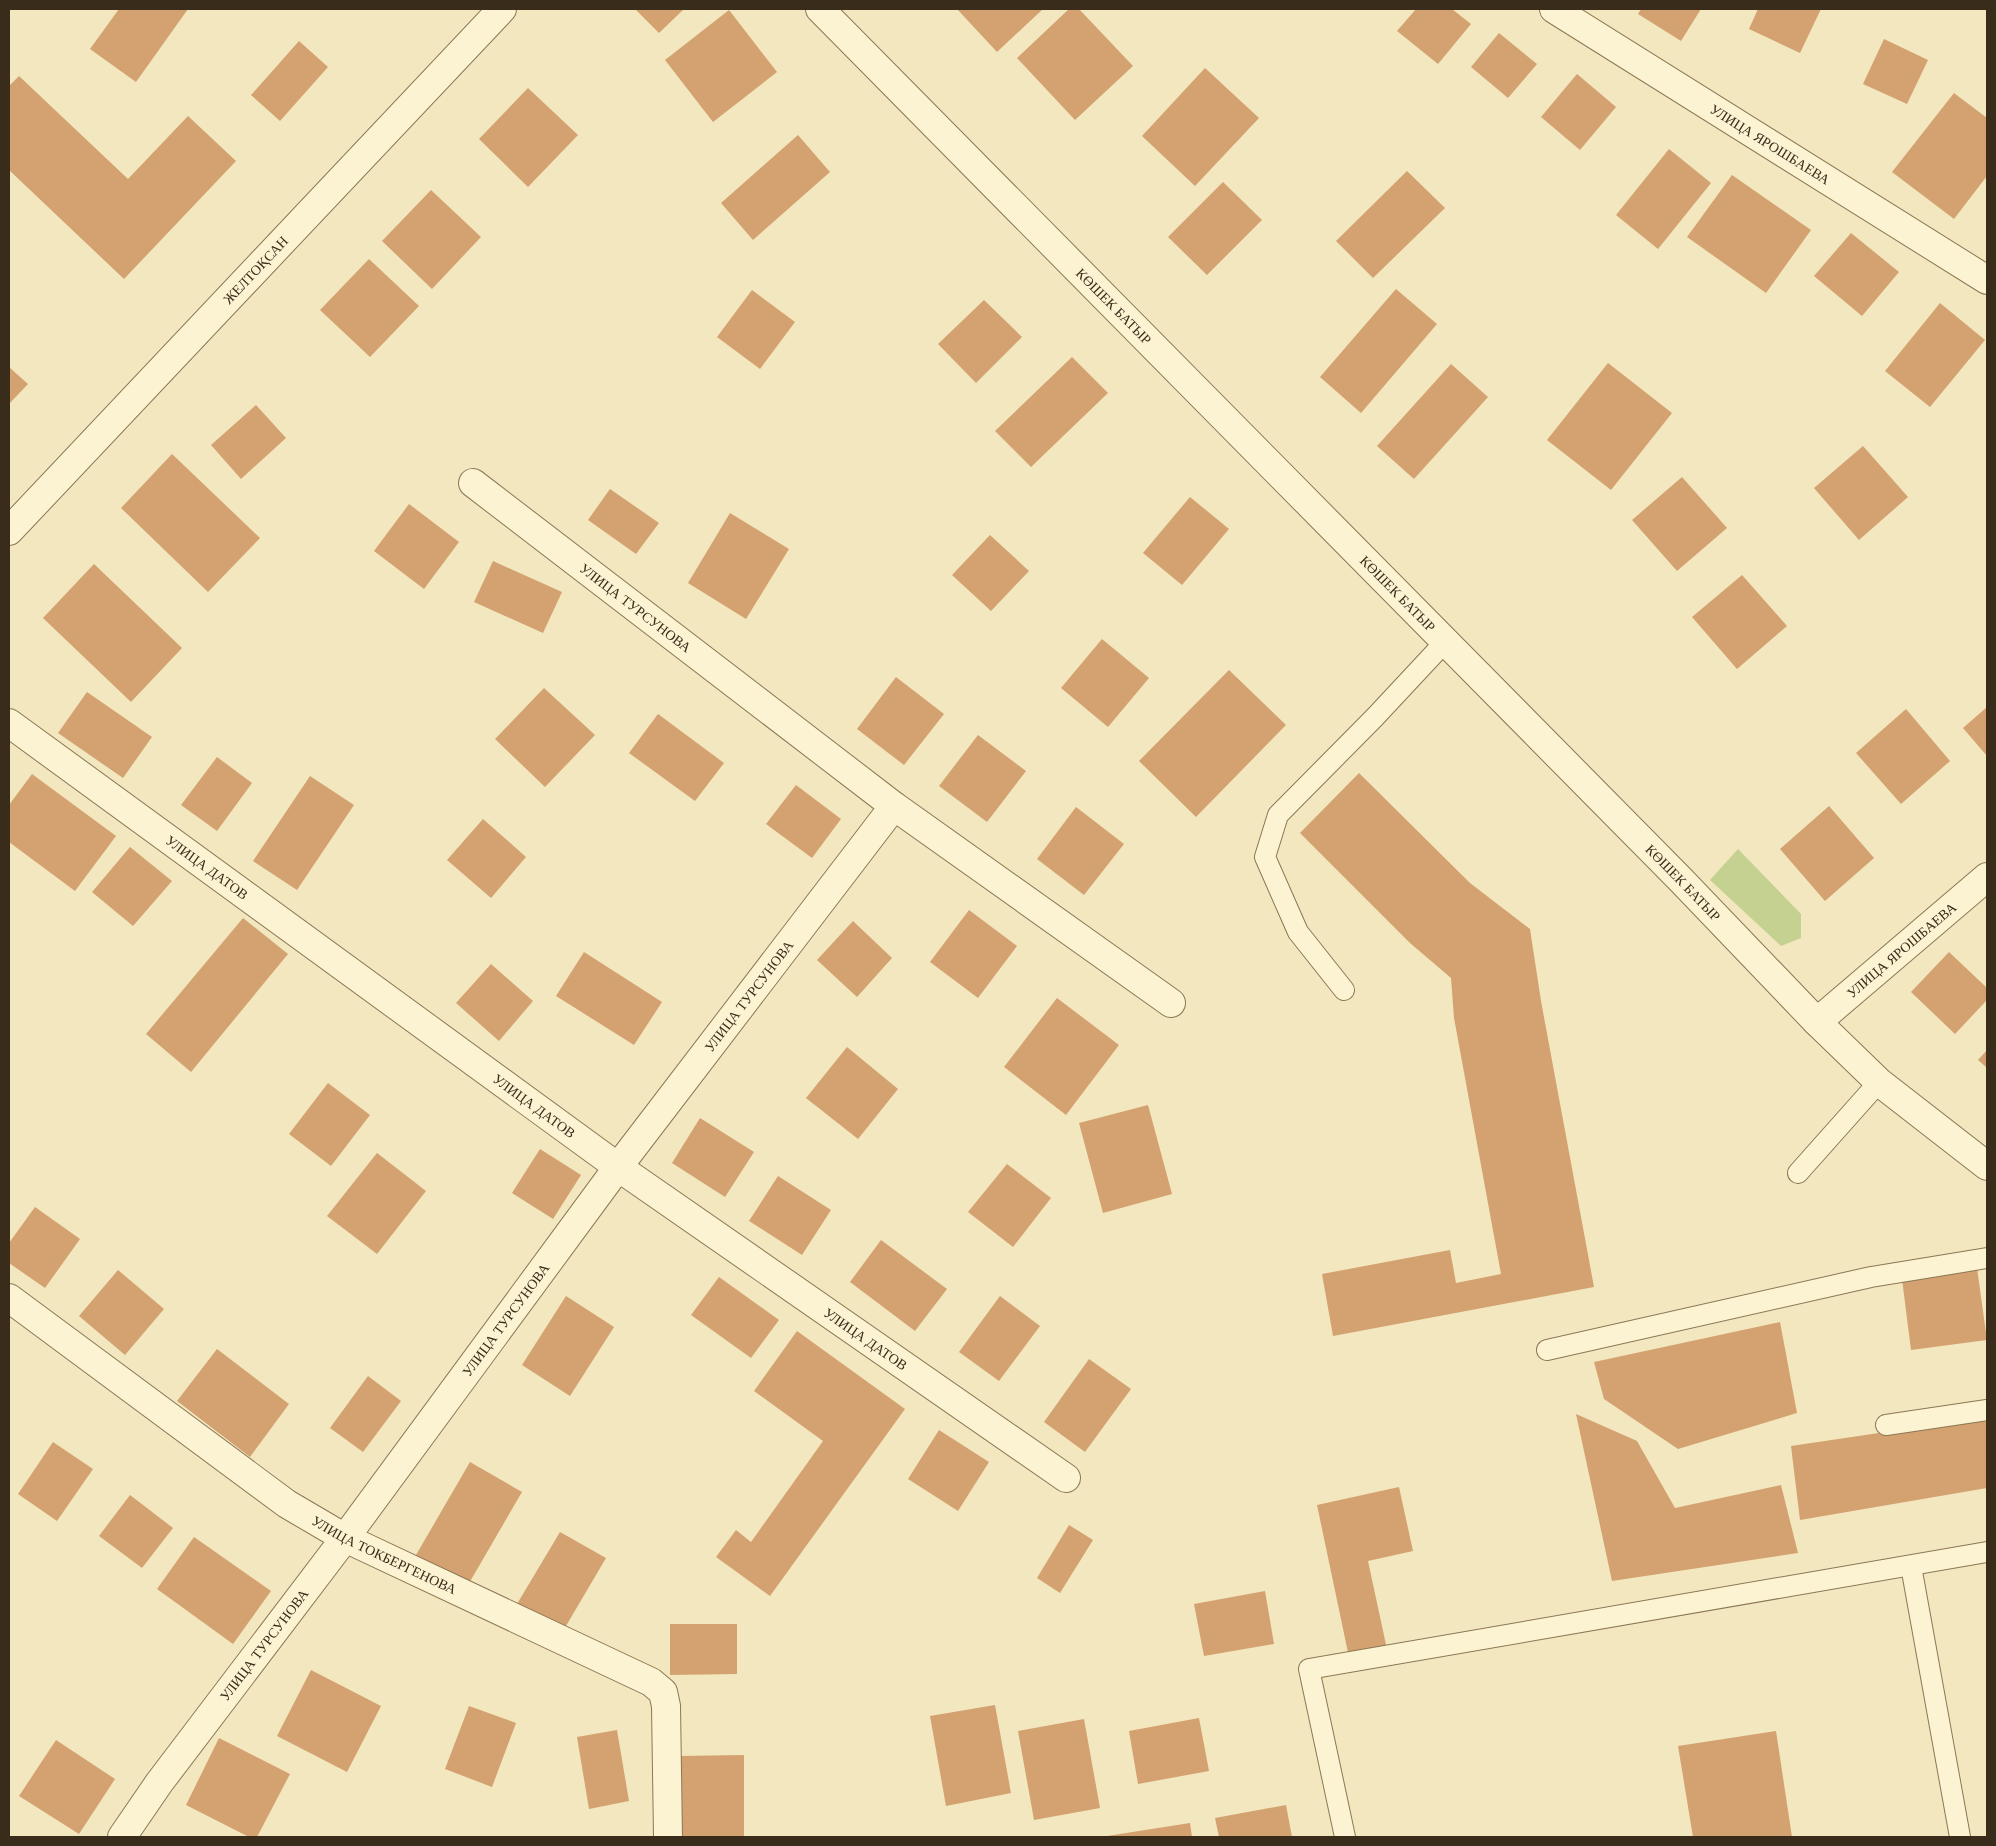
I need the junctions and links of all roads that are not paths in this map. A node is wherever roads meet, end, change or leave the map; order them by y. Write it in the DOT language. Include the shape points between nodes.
graph roads {
  1 [pos="502,9"];
  2 [pos="820,9"];
  3 [pos="1554,9"];
  4 [pos="1987,280"];
  5 [pos="473,483"];
  6 [pos="9,531"];
  7 [pos="1445,642"];
  8 [pos="9,723"];
  9 [pos="894,806"];
  10 [pos="1987,877"];
  11 [pos="1344,990"];
  12 [pos="1171,1003"];
  13 [pos="1817,1022"];
  14 [pos="1879,1082"];
  15 [pos="1987,1166"];
  16 [pos="618,1167"];
  17 [pos="1798,1173"];
  18 [pos="1987,1258"];
  19 [pos="9,1298"];
  20 [pos="1547,1350"];
  21 [pos="1987,1410"];
  22 [pos="1886,1425"];
  23 [pos="1066,1478"];
  24 [pos="345,1538"];
  25 [pos="1987,1552"];
  26 [pos="1911,1566"];
  27 [pos="122,1837"];
  28 [pos="668,1837"];
  29 [pos="1345,1837"];
  30 [pos="1960,1837"];
  1 -- 6 [label="street, ЖЕЛТОҚСАН"];
  2 -- 7 [label="street, КӨШЕК БАТЫР"];
  3 -- 4 [label="street, УЛИЦА ЯРОШБАЕВА"];
  5 -- 9 [label="street, УЛИЦА ТУРСУНОВА"];
  7 -- 11 [label="lane" via="1278,815 1265,857 1298,932"];
  7 -- 13 [label="street, КӨШЕК БАТЫР"];
  8 -- 16 [label="street, УЛИЦА ДАТОВ"];
  9 -- 12 [label="street, УЛИЦА ТУРСУНОВА"];
  9 -- 16 [label="street, УЛИЦА ТУРСУНОВА"];
  10 -- 13 [label="street, УЛИЦА ЯРОШБАЕВА"];
  13 -- 14 [label="street, КӨШЕК БАТЫР"];
  14 -- 15 [label="street, КӨШЕК БАТЫР"];
  14 -- 17 [label="lane"];
  16 -- 23 [label="street, УЛИЦА ДАТОВ"];
  16 -- 24 [label="street, УЛИЦА ТУРСУНОВА"];
  18 -- 20 [label="lane" via="1871,1277"];
  19 -- 24 [label="street, УЛИЦА ТОКБЕРГЕНОВА" via="287,1504"];
  21 -- 22 [label="lane"];
  24 -- 27 [label="street, УЛИЦА ТУРСУНОВА" via="159,1783"];
  24 -- 28 [label="street, УЛИЦА ТОКБЕРГЕНОВА" via="651,1682 663,1692 666,1706"];
  25 -- 26 [label="lane"];
  26 -- 29 [label="lane" via="1309,1669"];
  26 -- 30 [label="lane"];
}
